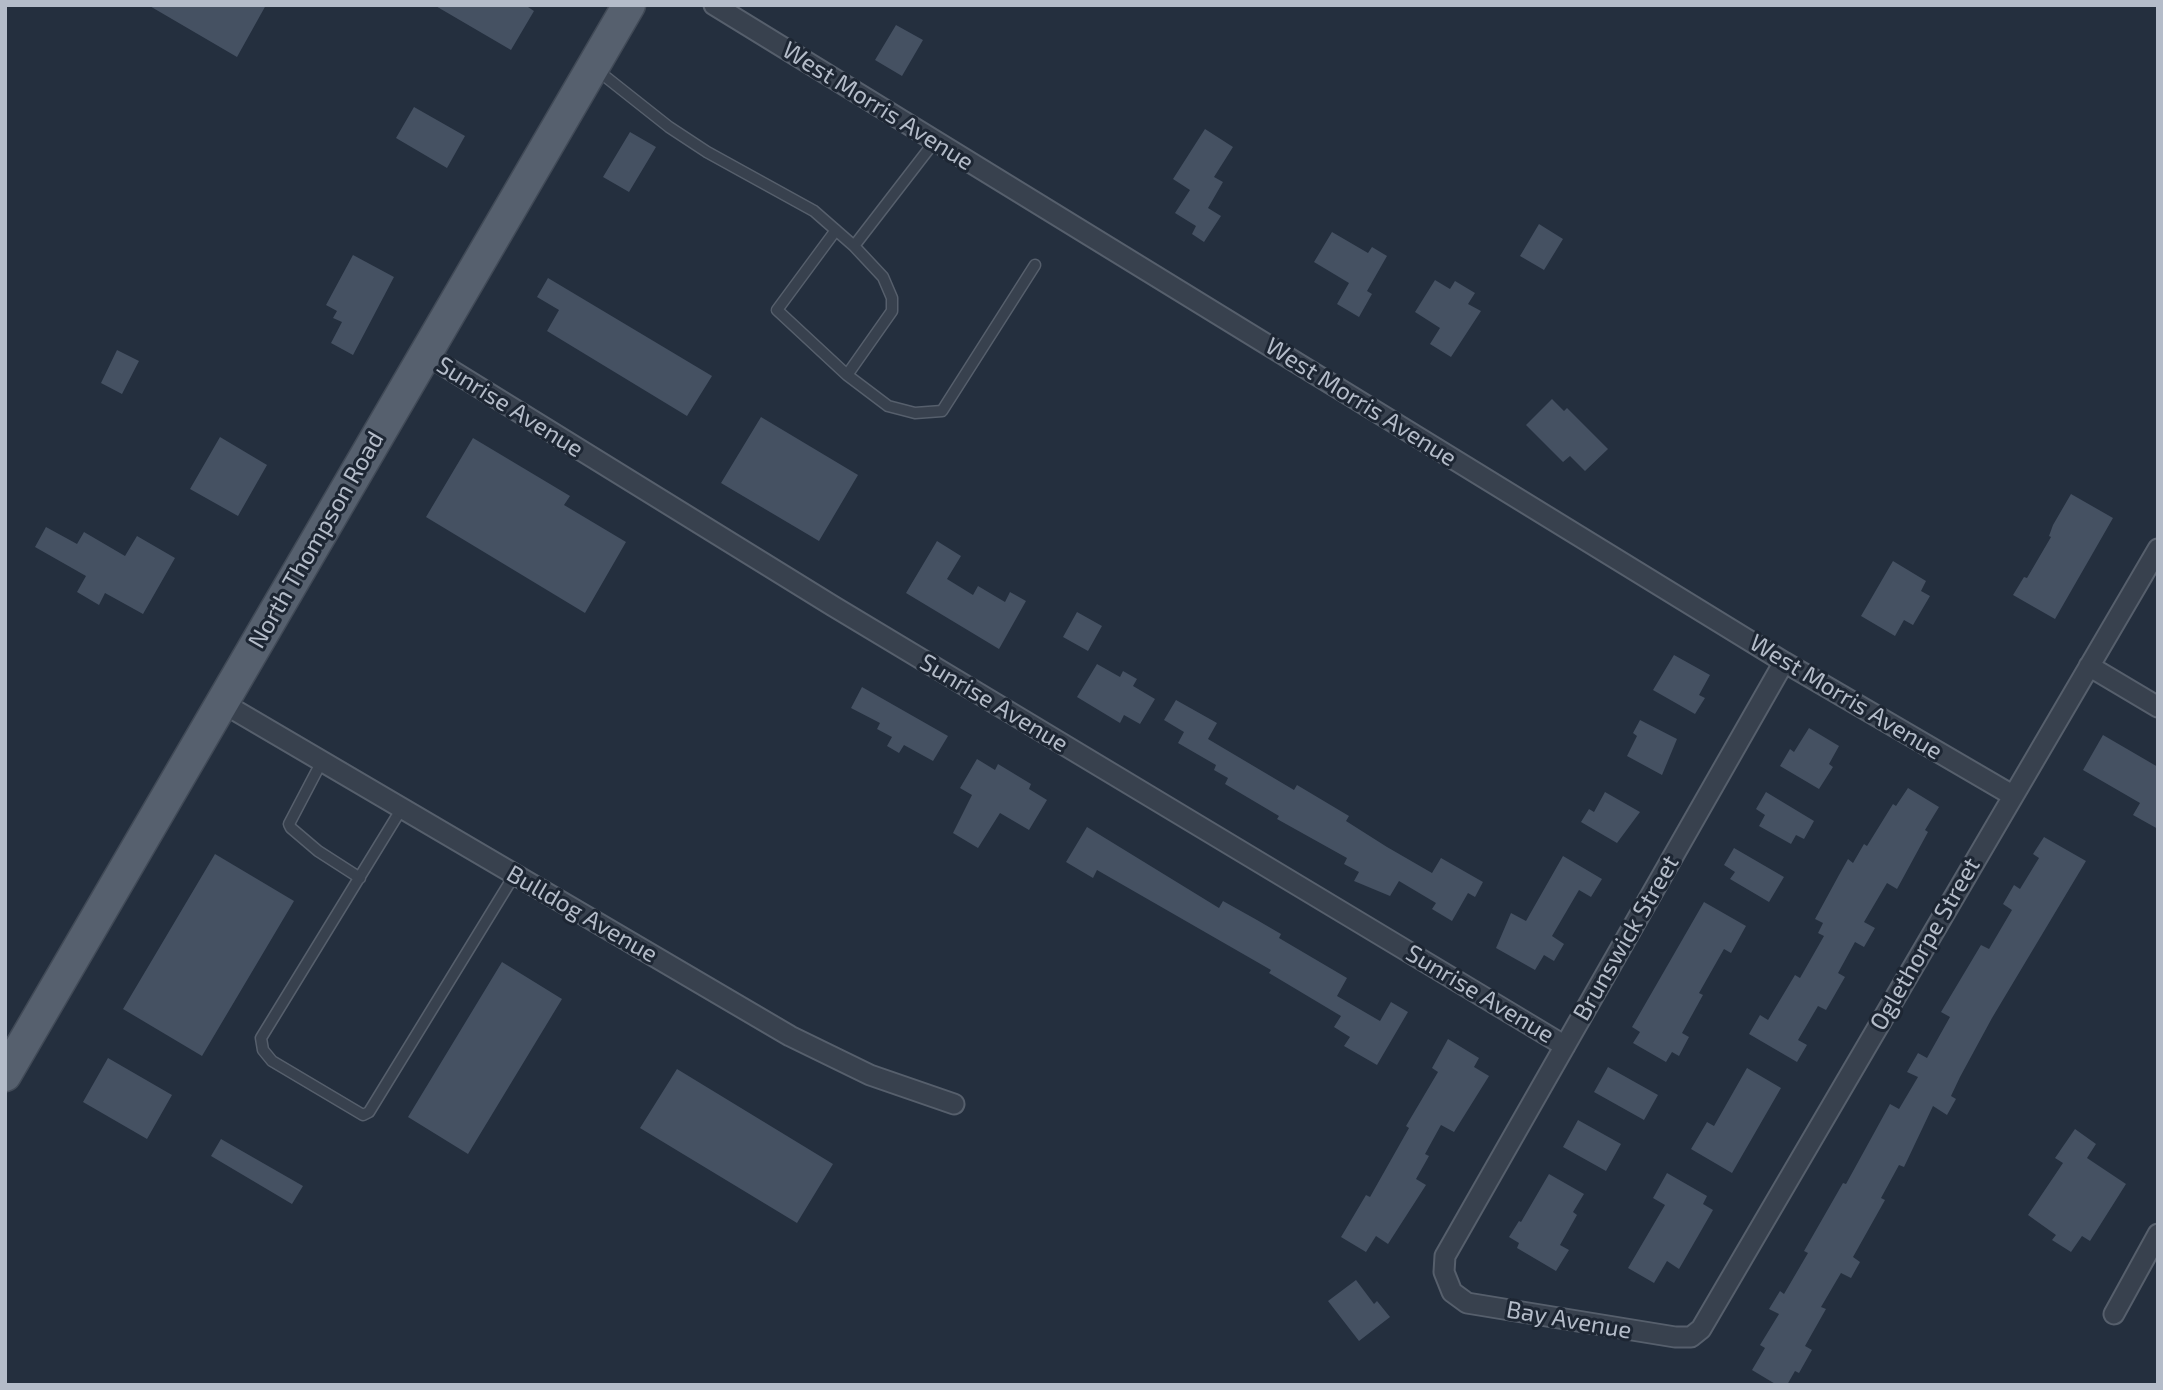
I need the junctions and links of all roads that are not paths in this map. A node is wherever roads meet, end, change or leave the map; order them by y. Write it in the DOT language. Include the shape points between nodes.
graph roads {
  1 [pos="629,5"];
  2 [pos="714,5"];
  3 [pos="593,67"];
  4 [pos="935,141"];
  5 [pos="836,230"];
  6 [pos="854,246"];
  7 [pos="1035,265"];
  8 [pos="425,354"];
  9 [pos="847,374"];
  10 [pos="2158,549"];
  11 [pos="1784,662"];
  12 [pos="2089,666"];
  13 [pos="221,702"];
  14 [pos="2158,707"];
  15 [pos="322,761"];
  16 [pos="2012,795"];
  17 [pos="402,808"];
  18 [pos="515,874"];
  19 [pos="360,878"];
  20 [pos="1565,1046"];
  21 [pos="5,1075"];
  22 [pos="954,1104"];
  23 [pos="2158,1234"];
  24 [pos="1452,1292"];
  25 [pos="2114,1314"];
  26 [pos="1691,1336"];
  1 -- 3 [label="main road, North Thompson Road"];
  2 -- 4 [label="street, West Morris Avenue"];
  3 -- 5 [label="lane" via="669,127 814,211"];
  3 -- 8 [label="main road, North Thompson Road"];
  4 -- 6 [label="lane"];
  4 -- 11 [label="street, West Morris Avenue"];
  5 -- 6 [label="lane"];
  5 -- 9 [label="lane" via="777,310"];
  6 -- 9 [label="lane" via="883,277 892,311"];
  7 -- 9 [label="lane" via="942,411 915,413 888,406"];
  8 -- 13 [label="main road, North Thompson Road"];
  8 -- 20 [label="street, Sunrise Avenue" via="833,606"];
  10 -- 12 [label="street, Oglethorpe Street"];
  11 -- 16 [label="street, West Morris Avenue"];
  11 -- 20 [label="street, Brunswick Street"];
  12 -- 14 [label="street"];
  12 -- 16 [label="street, Oglethorpe Street"];
  13 -- 15 [label="street, Bulldog Avenue"];
  13 -- 21 [label="main road, North Thompson Road"];
  15 -- 17 [label="street, Bulldog Avenue"];
  15 -- 19 [label="lane" via="290,828"];
  16 -- 26 [label="street, Oglethorpe Street" via="1716,1304 1701,1329"];
  17 -- 18 [label="street, Bulldog Avenue"];
  17 -- 19 [label="lane"];
  18 -- 19 [label="lane" via="363,1115 272,1061 261,1038"];
  18 -- 22 [label="street, Bulldog Avenue" via="819,1052"];
  20 -- 24 [label="street, Brunswick Street" via="1446,1256 1444,1272"];
  23 -- 25 [label="street"];
  24 -- 26 [label="street, Bay Avenue" via="1467,1303 1659,1335"];
}
